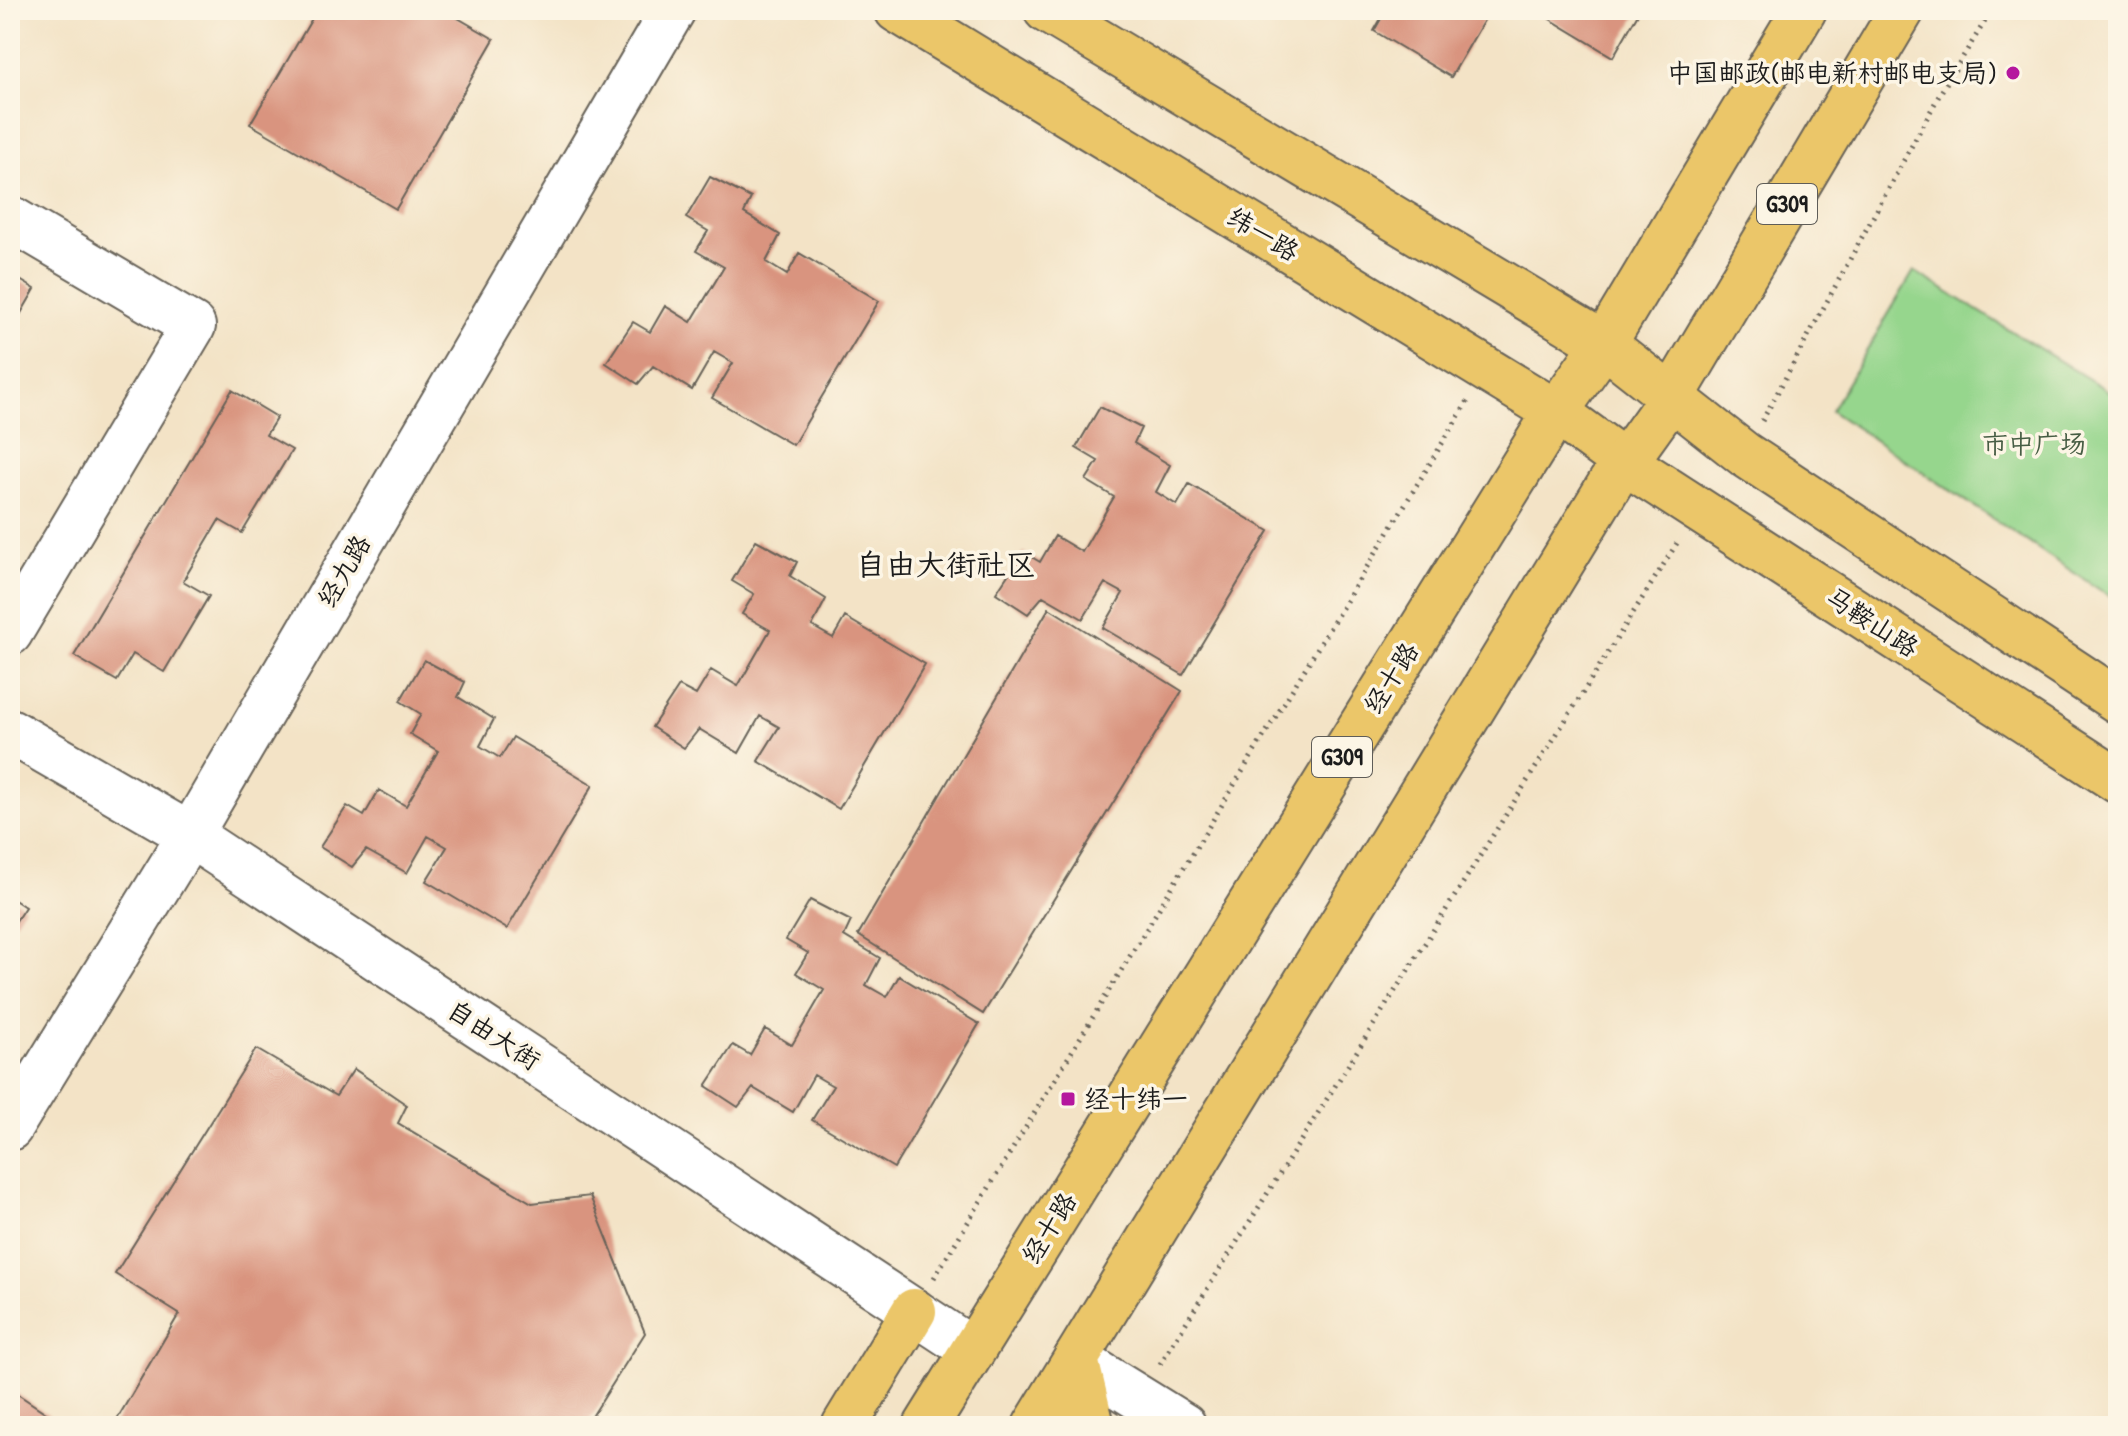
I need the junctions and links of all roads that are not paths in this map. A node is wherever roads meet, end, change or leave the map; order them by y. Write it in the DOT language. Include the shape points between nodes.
graph roads {
  1 [pos="673,10"];
  2 [pos="897,10"];
  3 [pos="1046,10"];
  4 [pos="1804,10"];
  5 [pos="1902,10"];
  6 [pos="10,218"];
  7 [pos="1604,344"];
  8 [pos="1672,397"];
  9 [pos="1556,412"];
  10 [pos="1626,463"];
  11 [pos="10,633"];
  12 [pos="2118,701"];
  13 [pos="10,731"];
  14 [pos="2118,781"];
  15 [pos="190,835"];
  16 [pos="10,1128"];
  17 [pos="914,1311"];
  18 [pos="971,1349"];
  19 [pos="1076,1359"];
  20 [pos="844,1426"];
  21 [pos="926,1426"];
  22 [pos="1035,1426"];
  23 [pos="1092,1426"];
  24 [pos="1184,1426"];
  1 -- 15 [label="street, 经九路"];
  2 -- 9 [label="main road, 纬一路"];
  3 -- 7 [label="main road"];
  4 -- 7 [label="main road, 经十路 / G309"];
  5 -- 8 [label="main road, G309"];
  6 -- 11 [label="street" via="193,326"];
  7 -- 8 [label="main road"];
  7 -- 9 [label="main road, 经十路 / G309"];
  8 -- 10 [label="main road, G309"];
  8 -- 12 [label="main road" via="1744,454"];
  9 -- 10 [label="main road, 纬一路"];
  9 -- 18 [label="main road, 经十路 / G309"];
  10 -- 14 [label="main road, 马鞍山路"];
  10 -- 19 [label="main road, G309"];
  13 -- 15 [label="street, 自由大街"];
  15 -- 16 [label="street, 经九路"];
  15 -- 17 [label="street, 自由大街"];
  17 -- 18 [label="street, 自由大街"];
  17 -- 20 [label="main road"];
  18 -- 21 [label="main road, 经十路 / G309"];
  19 -- 22 [label="main road, G309"];
  19 -- 23 [label="main road"];
  19 -- 24 [label="street"];
}
